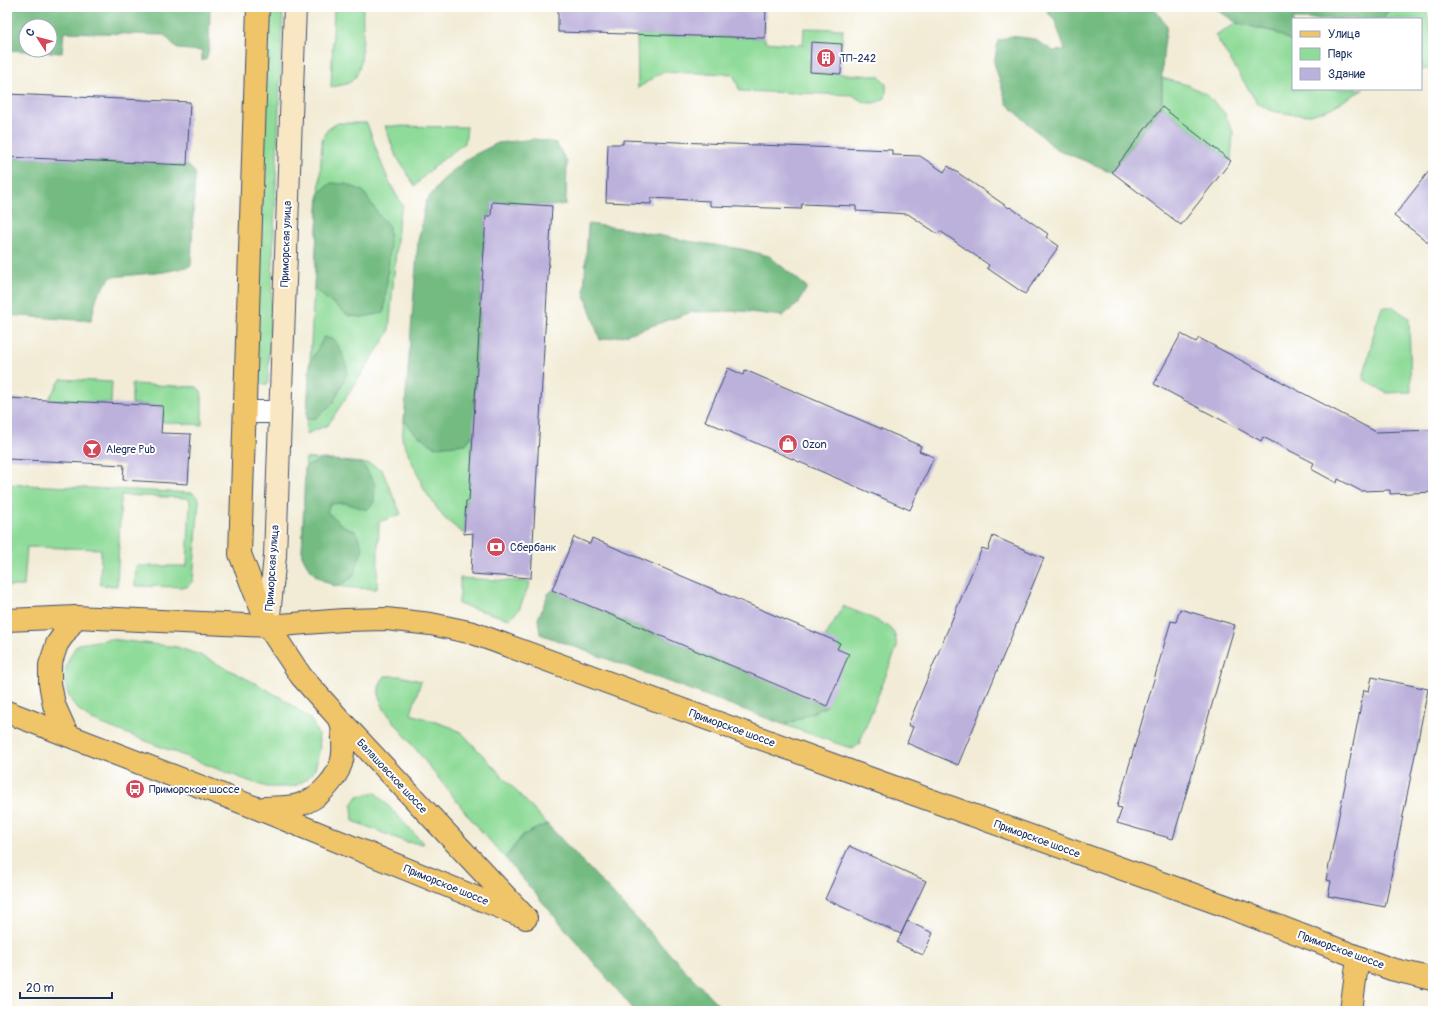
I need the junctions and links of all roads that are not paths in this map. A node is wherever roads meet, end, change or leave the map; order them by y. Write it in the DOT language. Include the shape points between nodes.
graph roads {
  1 [pos="258,7"];
  2 [pos="295,7"];
  3 [pos="245,412"];
  4 [pos="280,412"];
  5 [pos="76,617"];
  6 [pos="7,620"];
  7 [pos="268,626"];
  8 [pos="7,712"];
  9 [pos="342,722"];
  10 [pos="67,734"];
  11 [pos="259,808"];
  12 [pos="526,918"];
  13 [pos="1358,957"];
  14 [pos="1433,979"];
  15 [pos="1350,1011"];
  1 -- 3 [label="main road, Приморская улица"];
  2 -- 4 [label="main road, Приморская улица"];
  3 -- 4 [label="street"];
  3 -- 7 [label="main road, Приморская улица" via="240,554"];
  4 -- 7 [label="main road, Приморская улица" via="275,556"];
  5 -- 6 [label="main road, Приморское шоссе"];
  5 -- 7 [label="main road, Приморское шоссе"];
  5 -- 10 [label="main road" via="57,644 50,665 54,705"];
  7 -- 9 [label="main road, Балашовское шоссе" via="301,676"];
  7 -- 13 [label="main road, Приморское шоссе" via="386,619 431,624 473,633 1234,909"];
  8 -- 10 [label="main road, Приморское шоссе"];
  9 -- 11 [label="main road" via="343,754 328,786 314,798 298,806"];
  9 -- 12 [label="main road, Балашовское шоссе"];
  10 -- 11 [label="main road, Приморское шоссе"];
  11 -- 12 [label="main road, Приморское шоссе"];
  13 -- 14 [label="main road, Приморское шоссе" via="1391,969"];
  13 -- 15 [label="main road"];
}
